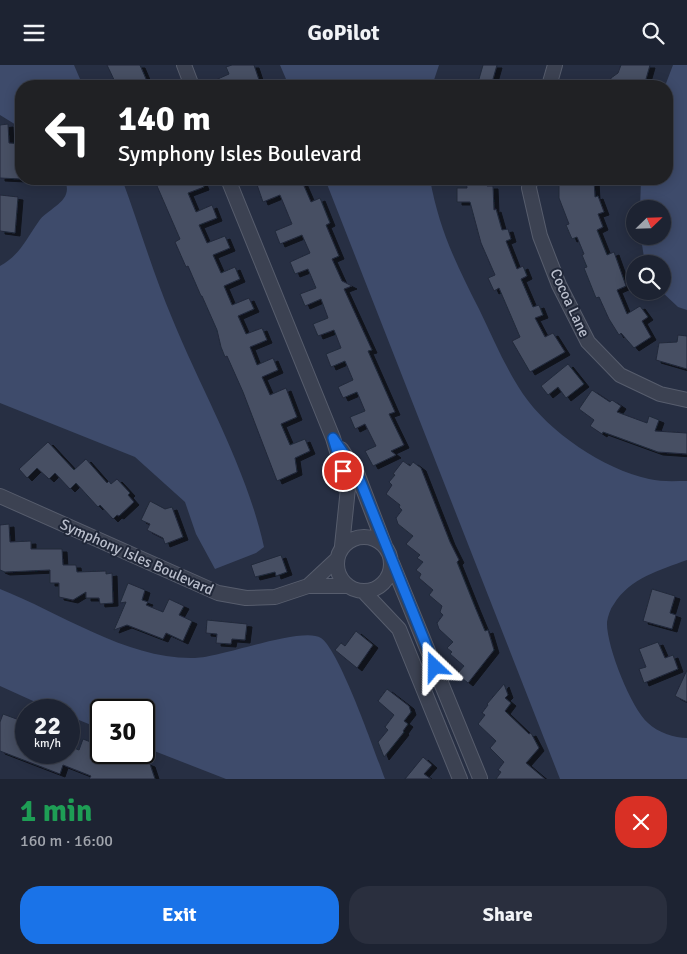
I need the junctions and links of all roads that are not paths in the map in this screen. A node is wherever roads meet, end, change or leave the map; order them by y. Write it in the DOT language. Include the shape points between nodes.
graph roads {
  1 [pos="184,65"];
  2 [pos="555,65"];
  3 [pos="190,80"];
  4 [pos="551,80"];
  5 [pos="230,185"];
  6 [pos="529,185"];
  7 [pos="687,400"];
  8 [pos="333,438"];
  9 [pos="0,496"];
  10 [pos="385,546"];
  11 [pos="339,553"];
  12 [pos="392,563"];
  13 [pos="308,586"];
  14 [pos="347,586"];
  15 [pos="364,592"];
  16 [pos="480,778"];
  17 [pos="460,779"];
  18 [pos="465,779"];
  1 -- 3 [label="street"];
  2 -- 4 [label="street"];
  5 -- 8 [label="street"];
  6 -- 7 [label="street, Cocoa Lane" via="540,236 559,285 588,342 620,375 660,394"];
  8 -- 10 [label="street" via="357,473"];
  8 -- 11 [label="street" via="348,488"];
  9 -- 13 [label="street, Symphony Isles Boulevard" via="218,593 246,599 276,597"];
  10 -- 11 [label="street, Symphony Isles Boulevard" via="378,540 361,537 352,539"];
  10 -- 12 [label="street"];
  11 -- 13 [label="street, Symphony Isles Boulevard"];
  11 -- 14 [label="street" via="338,574"];
  12 -- 15 [label="street" via="381,586"];
  12 -- 16 [label="street"];
  13 -- 14 [label="street, Symphony Isles Boulevard"];
  14 -- 15 [label="street, Symphony Isles Boulevard"];
  15 -- 17 [label="street, Symphony Isles Boulevard" via="399,629"];
  16 -- 18 [label="street" via="474,775"];
}
